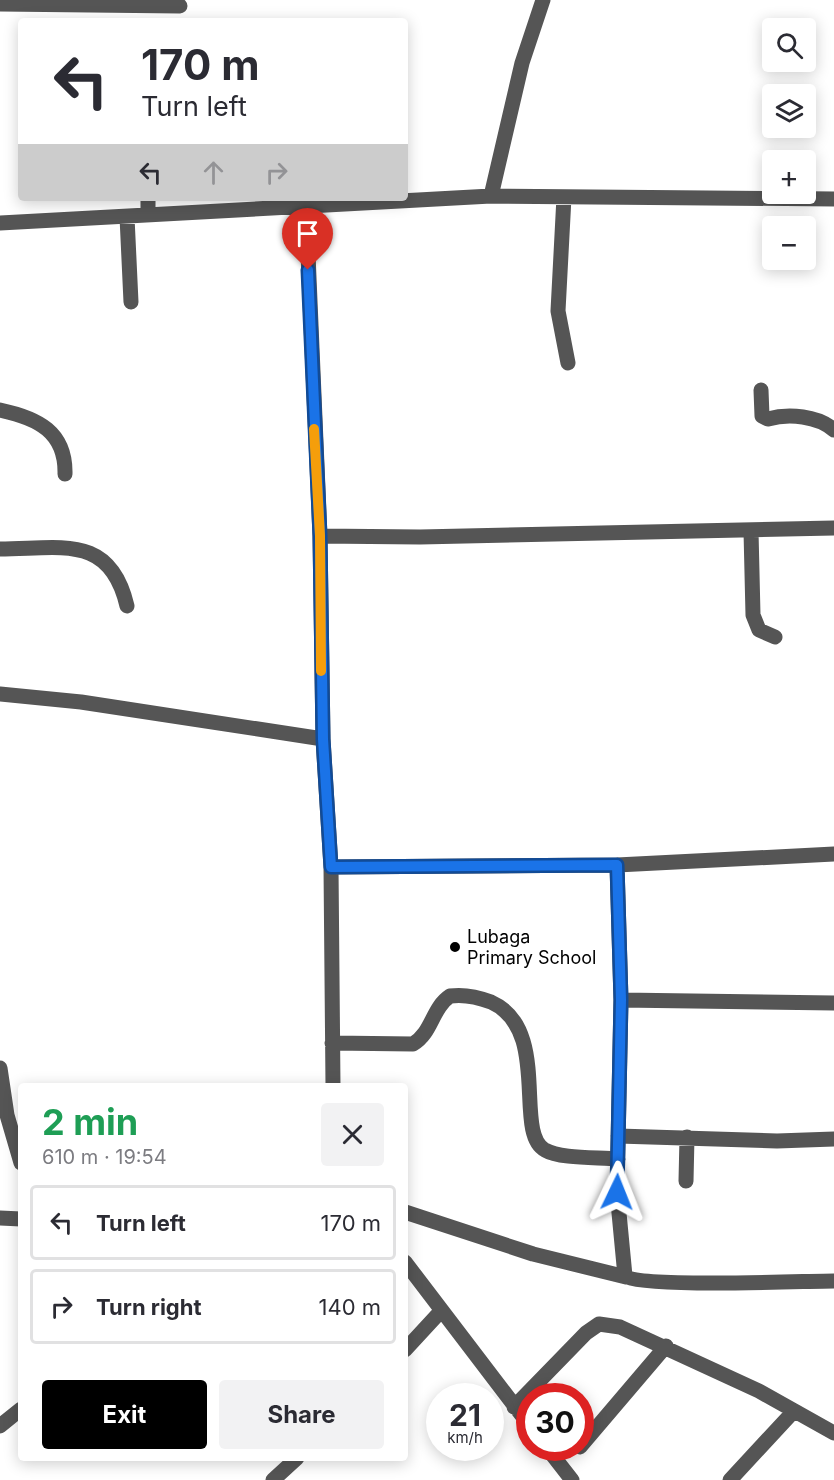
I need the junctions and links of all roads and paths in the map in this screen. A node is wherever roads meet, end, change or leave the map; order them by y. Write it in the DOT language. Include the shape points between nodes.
graph roads {
  1 [pos="543,0"];
  2 [pos="63,2"];
  3 [pos="0,4"];
  4 [pos="180,9"];
  5 [pos="491,196"];
  6 [pos="564,197"];
  7 [pos="834,199"];
  8 [pos="148,201"];
  9 [pos="407,201"];
  10 [pos="408,201"];
  11 [pos="306,207"];
  12 [pos="147,214"];
  13 [pos="128,217"];
  14 [pos="0,223"];
  15 [pos="131,302"];
  16 [pos="568,363"];
  17 [pos="761,390"];
  18 [pos="0,410"];
  19 [pos="834,430"];
  20 [pos="65,474"];
  21 [pos="834,528"];
  22 [pos="751,531"];
  23 [pos="320,536"];
  24 [pos="0,549"];
  25 [pos="127,606"];
  26 [pos="775,637"];
  27 [pos="0,694"];
  28 [pos="323,739"];
  29 [pos="834,854"];
  30 [pos="617,865"];
  31 [pos="331,867"];
  32 [pos="621,1000"];
  33 [pos="834,1004"];
  34 [pos="333,1043"];
  35 [pos="0,1068"];
  36 [pos="333,1083"];
  37 [pos="618,1136"];
  38 [pos="687,1137"];
  39 [pos="834,1139"];
  40 [pos="18,1153"];
  41 [pos="618,1159"];
  42 [pos="686,1181"];
  43 [pos="408,1213"];
  44 [pos="0,1218"];
  45 [pos="18,1219"];
  46 [pos="408,1266"];
  47 [pos="626,1277"];
  48 [pos="834,1281"];
  49 [pos="441,1311"];
  50 [pos="408,1347"];
  51 [pos="666,1347"];
  52 [pos="514,1407"];
  53 [pos="516,1409"];
  54 [pos="18,1411"];
  55 [pos="794,1411"];
  56 [pos="0,1426"];
  57 [pos="594,1431"];
  58 [pos="834,1433"];
  59 [pos="294,1461"];
  60 [pos="558,1461"];
  61 [pos="568,1461"];
  62 [pos="563,1467"];
  63 [pos="273,1480"];
  64 [pos="572,1480"];
  65 [pos="730,1480"];
  1 -- 5 [label="street" via="522,63"];
  2 -- 3 [label="street"];
  2 -- 4 [label="street"];
  5 -- 6 [label="street"];
  5 -- 10 [label="street"];
  6 -- 7 [label="street"];
  6 -- 16 [label="street" via="558,311"];
  8 -- 12 [label="street"];
  9 -- 11 [label="street"];
  11 -- 12 [label="street"];
  11 -- 23 [label="street"];
  12 -- 13 [label="street"];
  13 -- 14 [label="street"];
  13 -- 15 [label="street"];
  17 -- 19 [label="street" via="762,416 810,417"];
  18 -- 20 [label="street" via="49,430 61,443"];
  21 -- 22 [label="street"];
  22 -- 23 [label="street"];
  22 -- 26 [label="street" via="753,615 759,630"];
  23 -- 28 [label="street"];
  24 -- 25 [label="street" via="72,549 92,553 114,570"];
  27 -- 28 [label="street" via="81,702"];
  28 -- 31 [label="street"];
  29 -- 30 [label="street"];
  30 -- 31 [label="street"];
  30 -- 32 [label="street"];
  31 -- 34 [label="street"];
  32 -- 33 [label="street"];
  32 -- 37 [label="street"];
  34 -- 36 [label="street"];
  34 -- 41 [label="street" via="413,1044 450,996 487,1001 511,1018 522,1042 530,1081 533,1136 538,1145 554,1154"];
  35 -- 40 [label="street"];
  37 -- 38 [label="street"];
  37 -- 41 [label="street"];
  38 -- 39 [label="street"];
  38 -- 42 [label="street"];
  41 -- 47 [label="street" via="619,1231"];
  43 -- 47 [label="street" via="533,1254"];
  44 -- 45 [label="street"];
  46 -- 49 [label="street"];
  47 -- 48 [label="street" via="664,1283"];
  49 -- 50 [label="street"];
  49 -- 52 [label="street"];
  51 -- 52 [label="street" via="620,1327 599,1324"];
  51 -- 55 [label="street"];
  51 -- 57 [label="street"];
  52 -- 53 [label="street"];
  54 -- 56 [label="street"];
  55 -- 58 [label="street"];
  55 -- 65 [label="street"];
  59 -- 63 [label="street"];
  60 -- 62 [label="street"];
  61 -- 62 [label="street"];
  62 -- 64 [label="street"];
}
